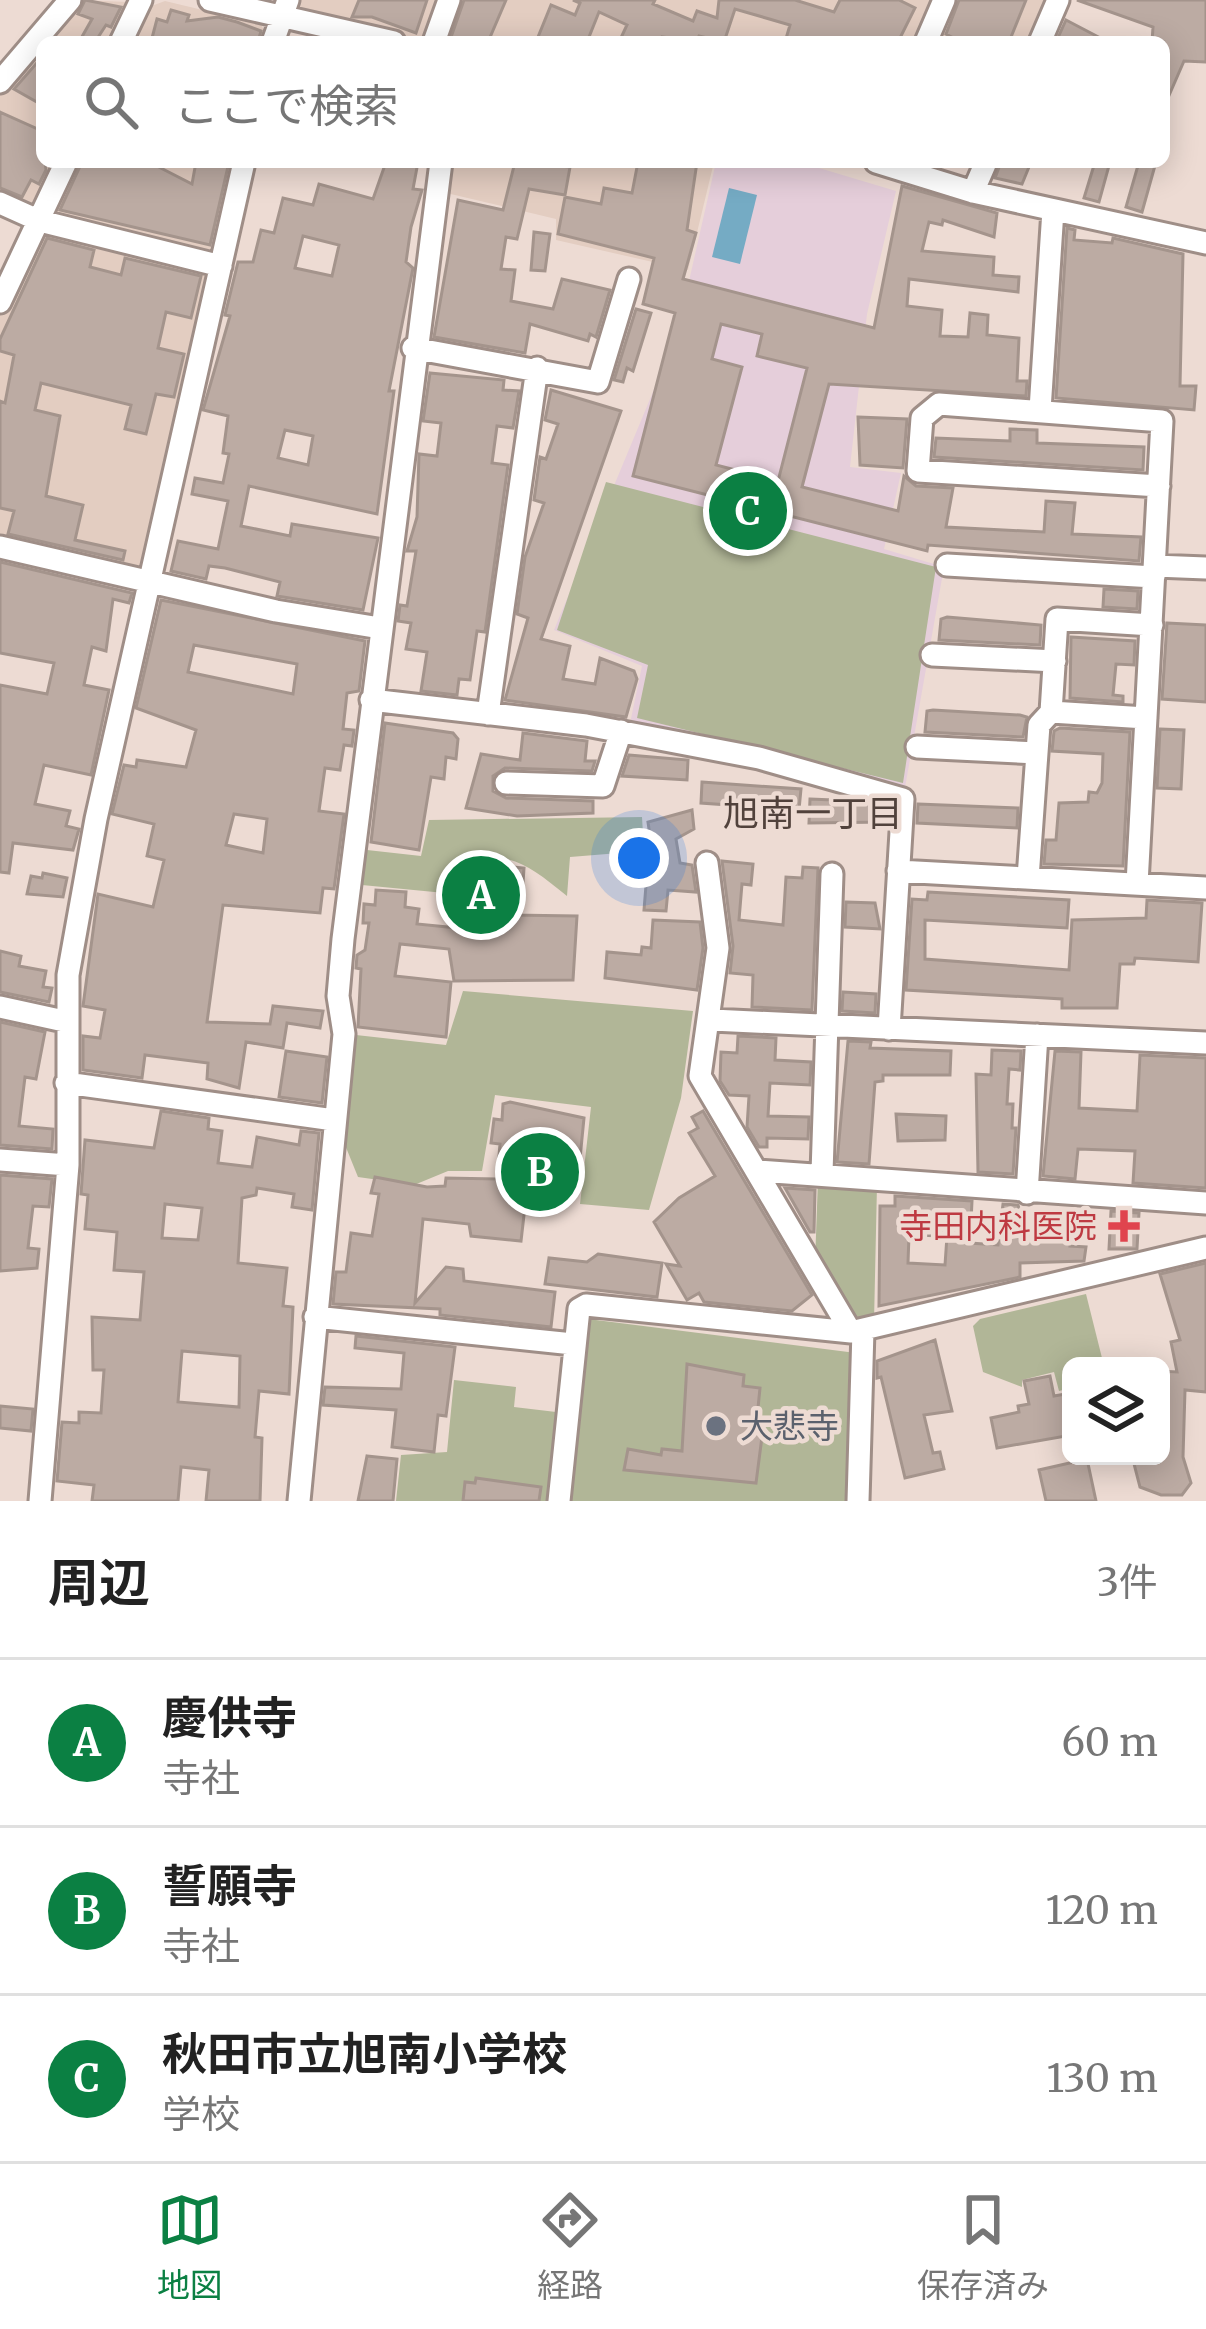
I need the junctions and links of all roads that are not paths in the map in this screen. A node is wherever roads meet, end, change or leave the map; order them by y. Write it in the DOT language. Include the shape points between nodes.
graph roads {
  1 [pos="70,0"];
  2 [pos="141,0"];
  3 [pos="210,0"];
  4 [pos="449,0"];
  5 [pos="944,0"];
  6 [pos="1058,0"];
  7 [pos="284,8"];
  8 [pos="39,36"];
  9 [pos="125,36"];
  10 [pos="375,36"];
  11 [pos="436,36"];
  12 [pos="929,36"];
  13 [pos="1043,36"];
  14 [pos="36,40"];
  15 [pos="0,82"];
  16 [pos="64,168"];
  17 [pos="243,168"];
  18 [pos="440,168"];
  19 [pos="895,168"];
  20 [pos="983,168"];
  21 [pos="973,192"];
  22 [pos="0,203"];
  23 [pos="1053,209"];
  24 [pos="40,221"];
  25 [pos="1206,244"];
  26 [pos="221,266"];
  27 [pos="629,279"];
  28 [pos="0,302"];
  29 [pos="413,348"];
  30 [pos="537,368"];
  31 [pos="1040,410"];
  32 [pos="1159,486"];
  33 [pos="0,548"];
  34 [pos="947,565"];
  35 [pos="1206,568"];
  36 [pos="1155,572"];
  37 [pos="148,581"];
  38 [pos="1152,625"];
  39 [pos="380,628"];
  40 [pos="932,655"];
  41 [pos="1055,661"];
  42 [pos="371,700"];
  43 [pos="1051,712"];
  44 [pos="488,714"];
  45 [pos="1146,718"];
  46 [pos="620,731"];
  47 [pos="917,747"];
  48 [pos="1037,752"];
  49 [pos="506,784"];
  50 [pos="707,863"];
  51 [pos="898,871"];
  52 [pos="832,874"];
  53 [pos="1028,878"];
  54 [pos="1137,884"];
  55 [pos="1206,887"];
  56 [pos="0,1007"];
  57 [pos="712,1020"];
  58 [pos="64,1022"];
  59 [pos="828,1027"];
  60 [pos="889,1029"];
  61 [pos="1036,1035"];
  62 [pos="1206,1043"];
  63 [pos="66,1083"];
  64 [pos="334,1120"];
  65 [pos="0,1160"];
  66 [pos="68,1165"];
  67 [pos="758,1172"];
  68 [pos="822,1173"];
  69 [pos="1028,1192"];
  70 [pos="1206,1203"];
  71 [pos="1206,1248"];
  72 [pos="315,1317"];
  73 [pos="857,1331"];
  74 [pos="573,1344"];
  75 [pos="40,1501"];
  76 [pos="299,1501"];
  77 [pos="559,1501"];
  78 [pos="858,1501"];
  1 -- 8 [label="street"];
  2 -- 9 [label="street"];
  3 -- 7 [label="street"];
  4 -- 11 [label="street"];
  5 -- 12 [label="street"];
  6 -- 13 [label="street"];
  7 -- 10 [label="street"];
  14 -- 15 [label="street"];
  16 -- 24 [label="street"];
  17 -- 26 [label="street"];
  18 -- 29 [label="street"];
  19 -- 21 [label="street"];
  20 -- 21 [label="street"];
  21 -- 23 [label="street"];
  22 -- 24 [label="street"];
  23 -- 25 [label="street"];
  23 -- 31 [label="street"];
  24 -- 26 [label="street"];
  24 -- 28 [label="street"];
  26 -- 37 [label="street"];
  27 -- 30 [label="street" via="598,382"];
  29 -- 30 [label="street"];
  29 -- 39 [label="street"];
  30 -- 44 [label="street"];
  31 -- 32 [label="street" via="1162,421"];
  31 -- 32 [label="street" via="939,404 922,418 918,471"];
  32 -- 36 [label="street"];
  33 -- 37 [label="street"];
  34 -- 36 [label="street"];
  35 -- 36 [label="street"];
  36 -- 38 [label="street"];
  37 -- 39 [label="street"];
  37 -- 58 [label="street" via="81,898"];
  38 -- 41 [label="street" via="1058,619"];
  38 -- 45 [label="street"];
  39 -- 42 [label="street"];
  40 -- 41 [label="street"];
  41 -- 43 [label="street"];
  42 -- 44 [label="street"];
  42 -- 64 [label="street" via="340,977 344,1034"];
  43 -- 45 [label="street"];
  43 -- 48 [label="street" via="1039,725"];
  44 -- 46 [label="street"];
  45 -- 54 [label="street"];
  46 -- 49 [label="street" via="603,786"];
  46 -- 51 [label="street" via="759,758 904,799"];
  47 -- 48 [label="street"];
  48 -- 53 [label="street"];
  50 -- 57 [label="street" via="718,948"];
  51 -- 53 [label="street"];
  51 -- 60 [label="street"];
  52 -- 59 [label="street"];
  53 -- 54 [label="street"];
  54 -- 55 [label="street"];
  56 -- 58 [label="street"];
  57 -- 59 [label="street"];
  57 -- 67 [label="street" via="700,1076"];
  58 -- 63 [label="street"];
  59 -- 60 [label="street"];
  59 -- 68 [label="street"];
  60 -- 61 [label="street"];
  61 -- 62 [label="street"];
  61 -- 69 [label="street"];
  63 -- 64 [label="street"];
  63 -- 66 [label="street"];
  64 -- 72 [label="street"];
  65 -- 66 [label="street"];
  66 -- 75 [label="street"];
  67 -- 68 [label="street"];
  67 -- 73 [label="street"];
  68 -- 69 [label="street"];
  69 -- 70 [label="street"];
  71 -- 73 [label="street"];
  72 -- 74 [label="street"];
  72 -- 76 [label="street"];
  73 -- 74 [label="street" via="586,1305"];
  73 -- 78 [label="street"];
  74 -- 77 [label="street"];
}
